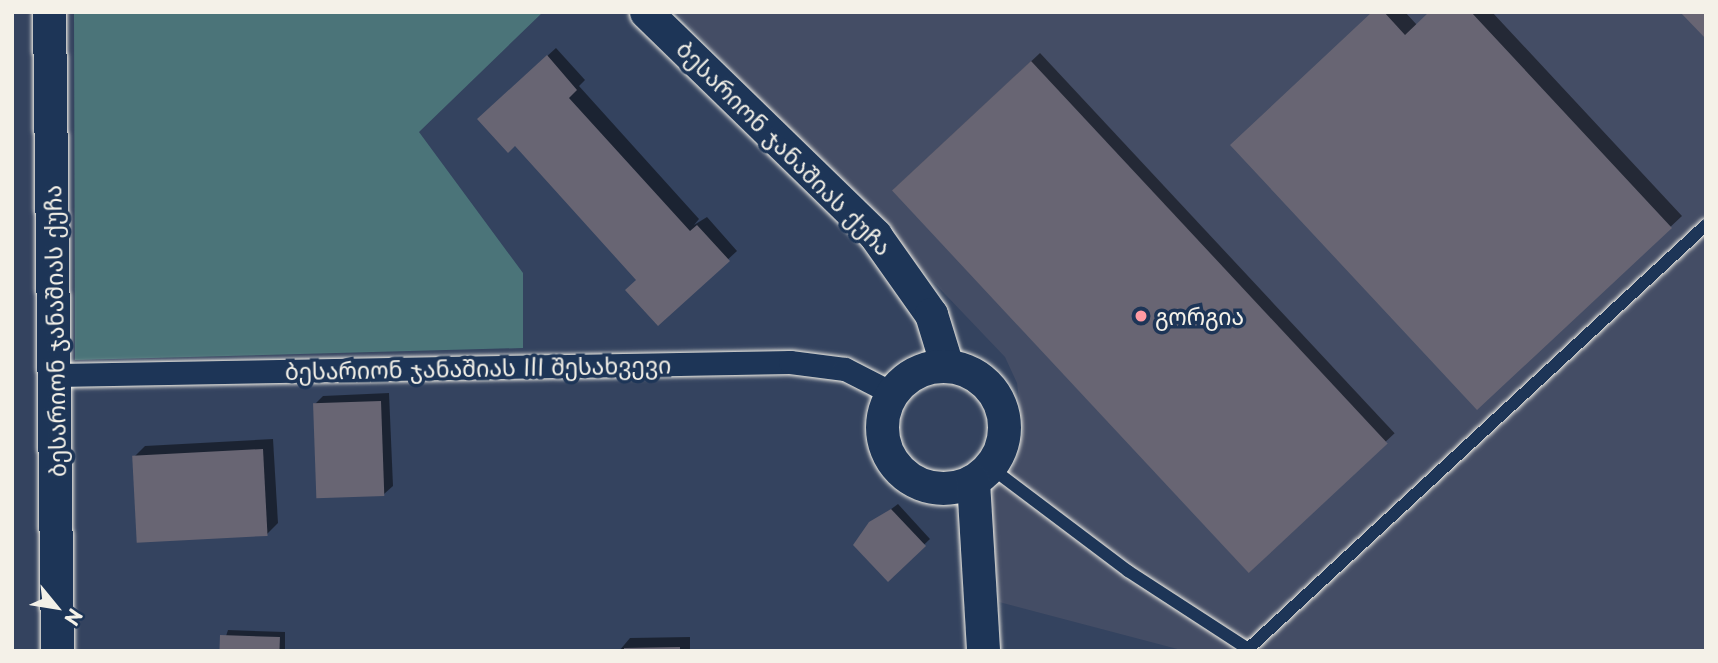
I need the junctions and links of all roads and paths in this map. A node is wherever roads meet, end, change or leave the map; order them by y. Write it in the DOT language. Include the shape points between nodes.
graph roads {
  1 [pos="49,12"];
  2 [pos="646,12"];
  3 [pos="1706,225"];
  4 [pos="947,366"];
  5 [pos="57,375"];
  6 [pos="892,393"];
  7 [pos="982,474"];
  8 [pos="57,651"];
  9 [pos="983,651"];
  1 -- 5 [label="street, ბესარიონ ჯანაშიას ქუჩა"];
  2 -- 4 [label="street, ბესარიონ ჯანაშიას ქუჩა" via="875,235 931,314"];
  3 -- 7 [label="lane" via="1248,649"];
  4 -- 6 [label="street" via="926,368"];
  4 -- 7 [label="street" via="975,374 1001,407 1000,449"];
  5 -- 6 [label="street, ბესარიონ ჯანაშიას III შესახვევი" via="790,362 845,369"];
  5 -- 8 [label="street, ბესარიონ ჯანაშიას ქუჩა"];
  6 -- 7 [label="street" via="881,432 897,470 933,489"];
  7 -- 9 [label="street"];
}
